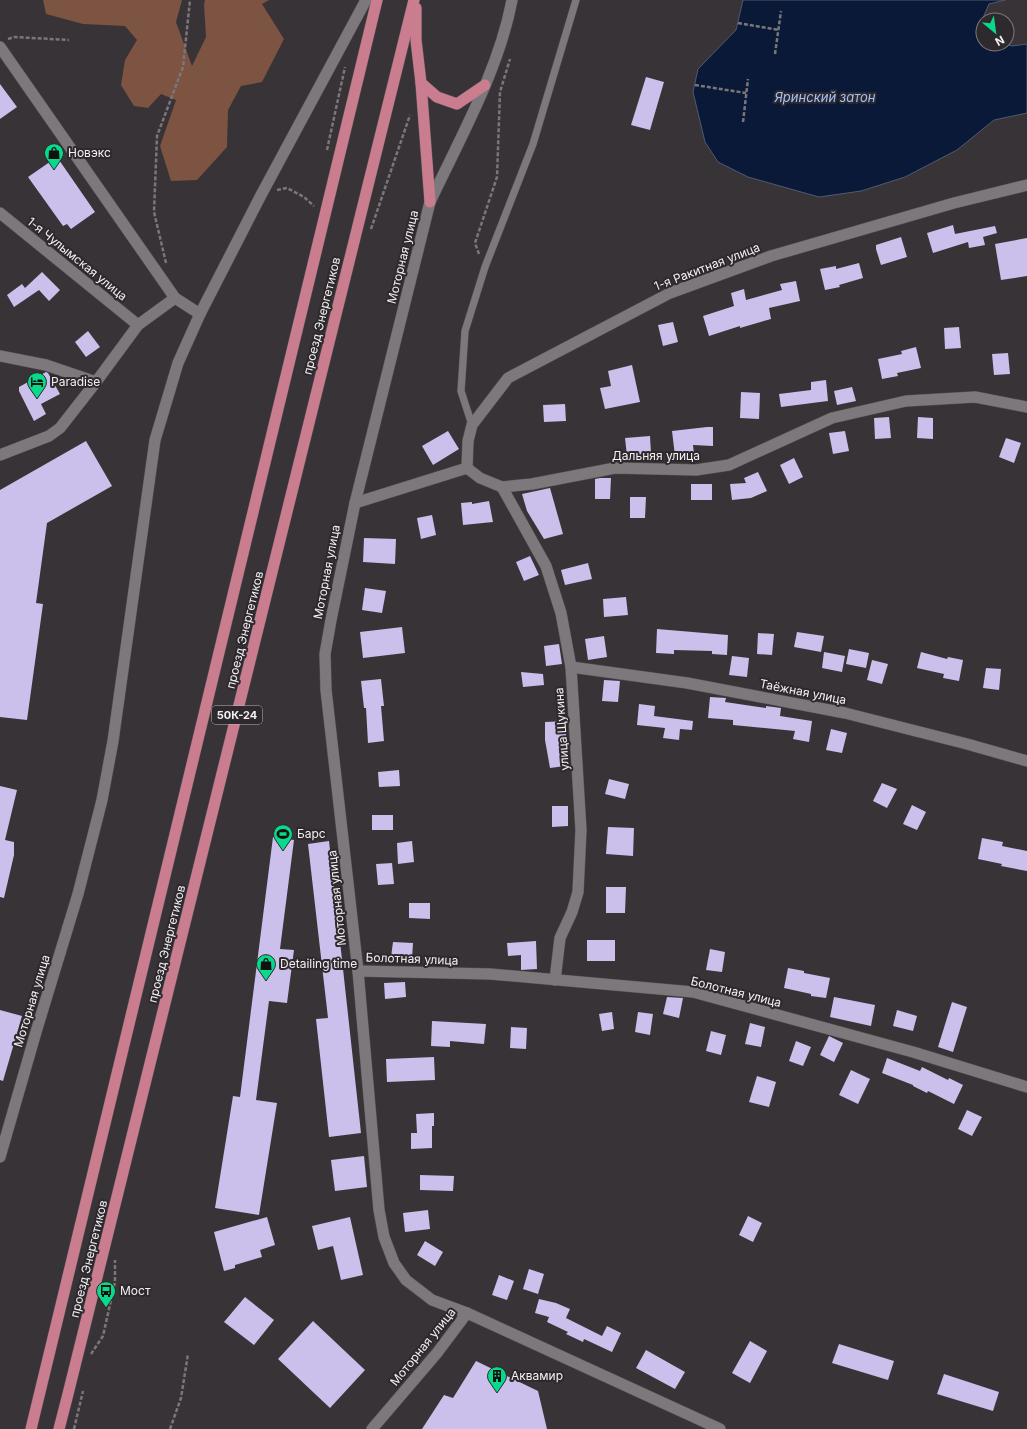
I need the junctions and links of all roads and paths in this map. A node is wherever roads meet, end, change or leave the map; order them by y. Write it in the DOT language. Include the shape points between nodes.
graph roads {
  1 [pos="190,0"];
  2 [pos="366,0"];
  3 [pos="377,0"];
  4 [pos="415,0"];
  5 [pos="512,0"];
  6 [pos="576,0"];
  7 [pos="781,11"];
  8 [pos="738,23"];
  9 [pos="778,30"];
  10 [pos="69,40"];
  11 [pos="4,43"];
  12 [pos="512,53"];
  13 [pos="775,54"];
  14 [pos="748,80"];
  15 [pos="421,83"];
  16 [pos="485,85"];
  17 [pos="695,85"];
  18 [pos="746,93"];
  19 [pos="743,122"];
  20 [pos="1027,185"];
  21 [pos="260,197"];
  22 [pos="430,202"];
  23 [pos="314,206"];
  24 [pos="0,213"];
  25 [pos="167,267"];
  26 [pos="484,267"];
  27 [pos="175,298"];
  28 [pos="200,314"];
  29 [pos="138,325"];
  30 [pos="0,356"];
  31 [pos="96,382"];
  32 [pos="1027,407"];
  33 [pos="472,425"];
  34 [pos="0,455"];
  35 [pos="467,468"];
  36 [pos="502,487"];
  37 [pos="354,503"];
  38 [pos="571,666"];
  39 [pos="1027,761"];
  40 [pos="358,971"];
  41 [pos="555,980"];
  42 [pos="1027,1087"];
  43 [pos="0,1157"];
  44 [pos="467,1313"];
  45 [pos="188,1354"];
  46 [pos="31,1429"];
  47 [pos="59,1429"];
  48 [pos="170,1429"];
  49 [pos="372,1429"];
  50 [pos="720,1429"];
  1 -- 25 [label="path" via="183,67 157,136 154,212"];
  2 -- 21 [label="street, Моторная улица"];
  3 -- 46 [label="main road, проезд Энергетиков / 50К-24"];
  4 -- 15 [label="main road"];
  4 -- 47 [label="main road, проезд Энергетиков / 50К-24"];
  5 -- 16 [label="street, Моторная улица" via="508,20"];
  6 -- 26 [label="lane" via="533,144"];
  7 -- 9 [label="path"];
  8 -- 9 [label="path"];
  9 -- 13 [label="path"];
  10 -- 11 [label="path" via="14,37"];
  11 -- 27 [label="street"];
  12 -- 26 [label="path" via="500,92 497,177 475,243"];
  14 -- 18 [label="path"];
  15 -- 16 [label="main road" via="438,97 457,104"];
  15 -- 22 [label="main road"];
  16 -- 22 [label="street, Моторная улица"];
  17 -- 18 [label="path"];
  18 -- 19 [label="path"];
  20 -- 33 [label="street, 1-я Ракитная улица" via="954,203 771,256 670,292 508,378"];
  21 -- 23 [label="path" via="288,188"];
  21 -- 28 [label="street, Моторная улица"];
  22 -- 37 [label="street, Моторная улица"];
  24 -- 29 [label="street, 1-я Чулымская улица"];
  26 -- 33 [label="lane" via="465,331 461,391"];
  27 -- 28 [label="street"];
  27 -- 29 [label="street"];
  28 -- 43 [label="street, Моторная улица" via="178,363 155,440 113,741 100,807 78,894"];
  29 -- 31 [label="street"];
  30 -- 31 [label="street" via="46,365"];
  31 -- 34 [label="street" via="60,428 49,436"];
  32 -- 36 [label="street, Дальняя улица" via="975,397 906,401 832,418 729,466 696,470 616,468"];
  33 -- 35 [label="street, 1-я Ракитная улица" via="468,441"];
  35 -- 36 [label="street, Дальняя улица" via="480,478"];
  35 -- 37 [label="street"];
  36 -- 38 [label="street, улица Щукина" via="546,566 561,613"];
  37 -- 40 [label="street, Моторная улица" via="325,654 327,697"];
  38 -- 39 [label="street, Таёжная улица" via="687,683 845,713"];
  38 -- 41 [label="street, улица Щукина" via="581,830 578,892 560,938"];
  40 -- 41 [label="street, Болотная улица" via="490,974"];
  40 -- 44 [label="street, Моторная улица" via="379,1210 384,1237 394,1263 406,1280 432,1300"];
  41 -- 42 [label="street, Болотная улица" via="693,992 913,1052"];
  44 -- 49 [label="street, Моторная улица" via="437,1353"];
  44 -- 50 [label="street"];
  45 -- 48 [label="path" via="182,1398"];
}
